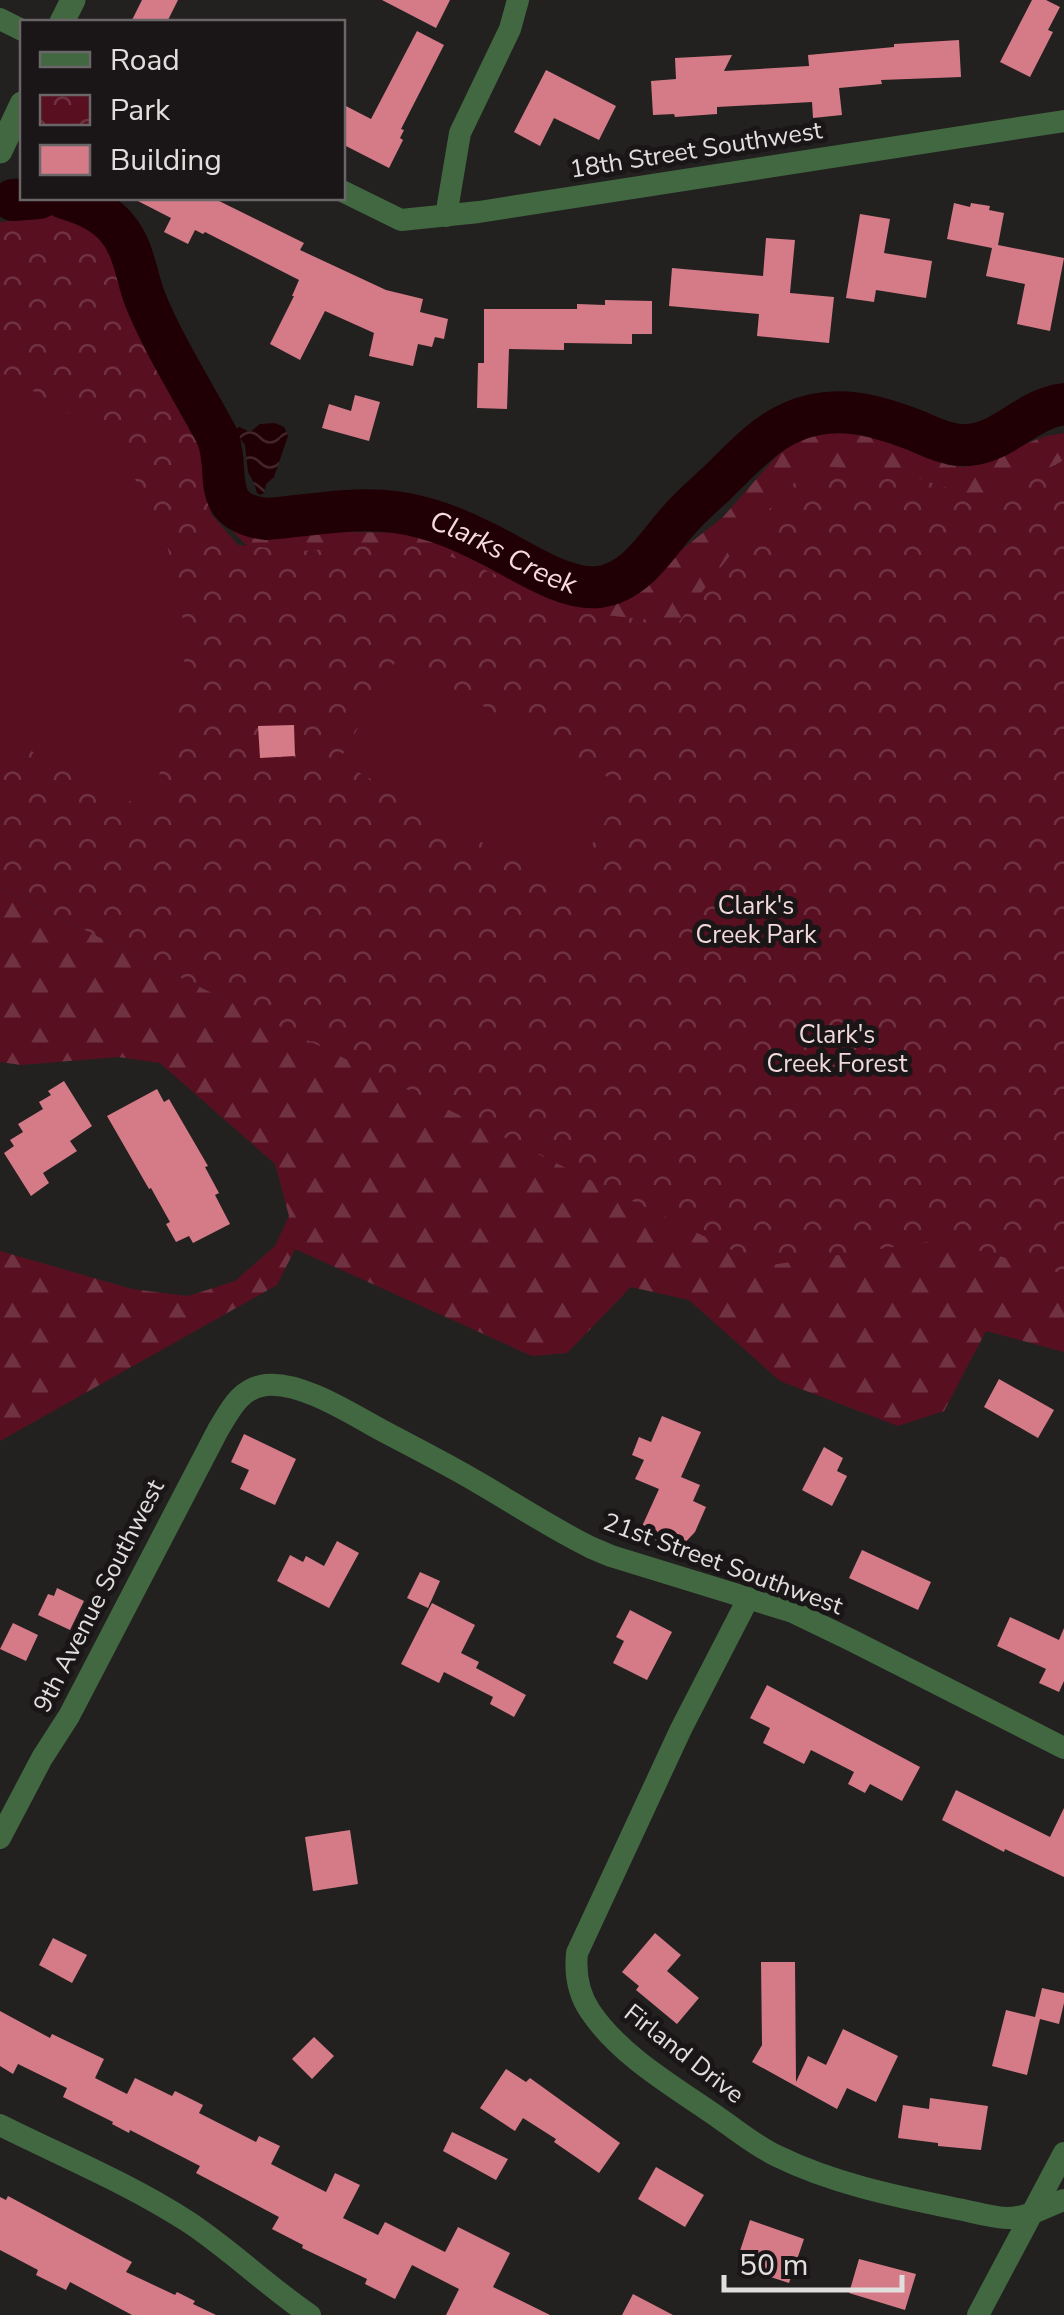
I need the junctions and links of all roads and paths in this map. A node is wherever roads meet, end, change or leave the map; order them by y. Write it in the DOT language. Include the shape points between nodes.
graph roads {
  1 [pos="518,0"];
  2 [pos="20,108"];
  3 [pos="1064,121"];
  4 [pos="0,151"];
  5 [pos="345,192"];
  6 [pos="446,216"];
  7 [pos="256,1387"];
  8 [pos="748,1599"];
  9 [pos="1064,1748"];
  10 [pos="0,1838"];
  11 [pos="0,2125"];
  12 [pos="1064,2154"];
  13 [pos="1064,2200"];
  14 [pos="1032,2215"];
  15 [pos="310,2315"];
  16 [pos="978,2315"];
  1 -- 6 [label="street" via="460,132"];
  2 -- 4 [label="street"];
  3 -- 6 [label="street, 18th Street Southwest"];
  5 -- 6 [label="street, 18th Street Southwest" via="401,220"];
  7 -- 8 [label="street, 21st Street Southwest" via="288,1386 322,1399 568,1536"];
  7 -- 10 [label="street, 9th Avenue Southwest" via="240,1396 218,1430"];
  8 -- 9 [label="street, 21st Street Southwest" via="792,1612"];
  8 -- 14 [label="street, Firland Drive" via="577,1953 581,1994 620,2046 775,2155 842,2182 922,2202 1004,2218"];
  11 -- 15 [label="street" via="187,2221"];
  12 -- 14 [label="street"];
  13 -- 14 [label="street, Firland Drive"];
  14 -- 16 [label="street"];
}
